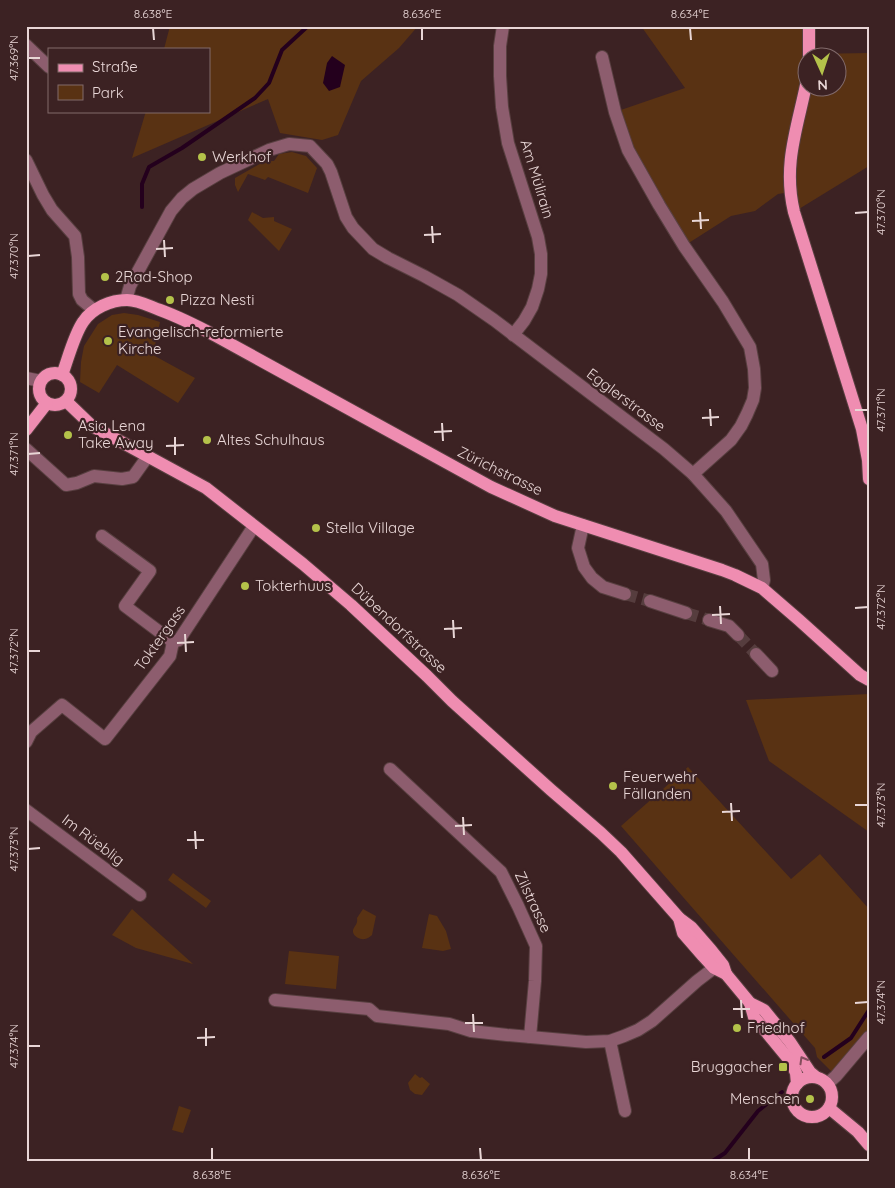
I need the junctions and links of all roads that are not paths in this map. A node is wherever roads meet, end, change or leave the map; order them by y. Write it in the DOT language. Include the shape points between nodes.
graph roads {
  1 [pos="503,26"];
  2 [pos="809,26"];
  3 [pos="26,45"];
  4 [pos="809,48"];
  5 [pos="602,57"];
  6 [pos="48,66"];
  7 [pos="803,98"];
  8 [pos="26,160"];
  9 [pos="126,300"];
  10 [pos="94,310"];
  11 [pos="513,335"];
  12 [pos="62,375"];
  13 [pos="26,378"];
  14 [pos="41,381"];
  15 [pos="66,400"];
  16 [pos="47,404"];
  17 [pos="26,430"];
  18 [pos="26,449"];
  19 [pos="148,456"];
  20 [pos="693,474"];
  21 [pos="869,479"];
  22 [pos="583,525"];
  23 [pos="254,526"];
  24 [pos="102,536"];
  25 [pos="762,588"];
  26 [pos="625,594"];
  27 [pos="650,601"];
  28 [pos="686,612"];
  29 [pos="709,620"];
  30 [pos="738,636"];
  31 [pos="173,642"];
  32 [pos="756,654"];
  33 [pos="772,672"];
  34 [pos="869,680"];
  35 [pos="26,742"];
  36 [pos="390,768"];
  37 [pos="26,810"];
  38 [pos="140,895"];
  39 [pos="678,918"];
  40 [pos="714,968"];
  41 [pos="726,974"];
  42 [pos="275,1000"];
  43 [pos="750,1003"];
  44 [pos="530,1037"];
  45 [pos="869,1037"];
  46 [pos="610,1041"];
  47 [pos="821,1081"];
  48 [pos="797,1084"];
  49 [pos="829,1108"];
  50 [pos="625,1111"];
  51 [pos="869,1145"];
  1 -- 11 [label="street, Am Mülirain" via="500,76 508,143 541,254 541,274 532,307"];
  2 -- 4 [label="main road"];
  3 -- 6 [label="street"];
  5 -- 20 [label="street" via="628,150 679,238 750,347 754,369 753,400 731,440"];
  7 -- 21 [label="main road" via="792,144 790,192 862,429"];
  8 -- 10 [label="street" via="42,195 75,236 79,294"];
  9 -- 10 [label="main road, Zürichstrasse"];
  9 -- 11 [label="street, Egglerstrasse" via="134,278 171,211 182,198 220,174 289,144 310,146 327,164 346,217 362,239 388,258 458,295"];
  9 -- 22 [label="main road, Zürichstrasse" via="181,318 491,487"];
  10 -- 12 [label="main road" via="82,323"];
  11 -- 20 [label="street, Egglerstrasse"];
  12 -- 14 [label="main road" via="50,374"];
  12 -- 15 [label="main road" via="70,385"];
  13 -- 14 [label="street"];
  14 -- 16 [label="main road" via="40,396"];
  15 -- 16 [label="main road" via="57,405"];
  15 -- 19 [label="main road, Dübendorfstrasse" via="92,426"];
  16 -- 17 [label="main road"];
  18 -- 19 [label="street" via="66,484 94,476 133,477"];
  19 -- 23 [label="main road, Dübendorfstrasse" via="206,488"];
  20 -- 25 [label="street, Egglerstrasse" via="726,511 762,564"];
  22 -- 25 [label="main road, Zürichstrasse" via="729,572"];
  22 -- 26 [label="street" via="578,548 584,567 603,587"];
  23 -- 31 [label="street, Toktergass" via="179,640"];
  23 -- 39 [label="main road, Dübendorfstrasse" via="367,620 452,702 601,833"];
  24 -- 31 [label="street" via="150,571 125,606"];
  25 -- 34 [label="main road, Zürichstrasse"];
  27 -- 28 [label="street"];
  29 -- 30 [label="street" via="729,626"];
  31 -- 35 [label="street, Toktergass" via="170,656 105,739 62,705 32,732"];
  32 -- 33 [label="street"];
  36 -- 44 [label="street, Zilstrasse" via="501,872 536,946"];
  37 -- 38 [label="street, Im Rüeblig"];
  39 -- 40 [label="main road, Dübendorfstrasse" via="683,933"];
  39 -- 41 [label="main road, Dübendorfstrasse" via="691,927 723,964"];
  40 -- 41 [label="main road, Dübendorfstrasse"];
  40 -- 46 [label="street" via="652,1021"];
  41 -- 43 [label="main road, Dübendorfstrasse"];
  42 -- 44 [label="street" via="369,1009 377,1016"];
  47 -- 43 [label="main road, Dübendorfstrasse, one-way" via="810,1072 764,1010"];
  43 -- 48 [label="main road, Dübendorfstrasse" via="754,1017 791,1062"];
  44 -- 46 [label="street"];
  45 -- 47 [label="street" via="836,1076"];
  46 -- 50 [label="street"];
  47 -- 48 [label="main road" via="809,1077"];
  47 -- 49 [label="main road" via="830,1089"];
  48 -- 49 [label="main road, Dübendorfstrasse" via="792,1099 800,1113 815,1117"];
  49 -- 51 [label="main road"];
}
